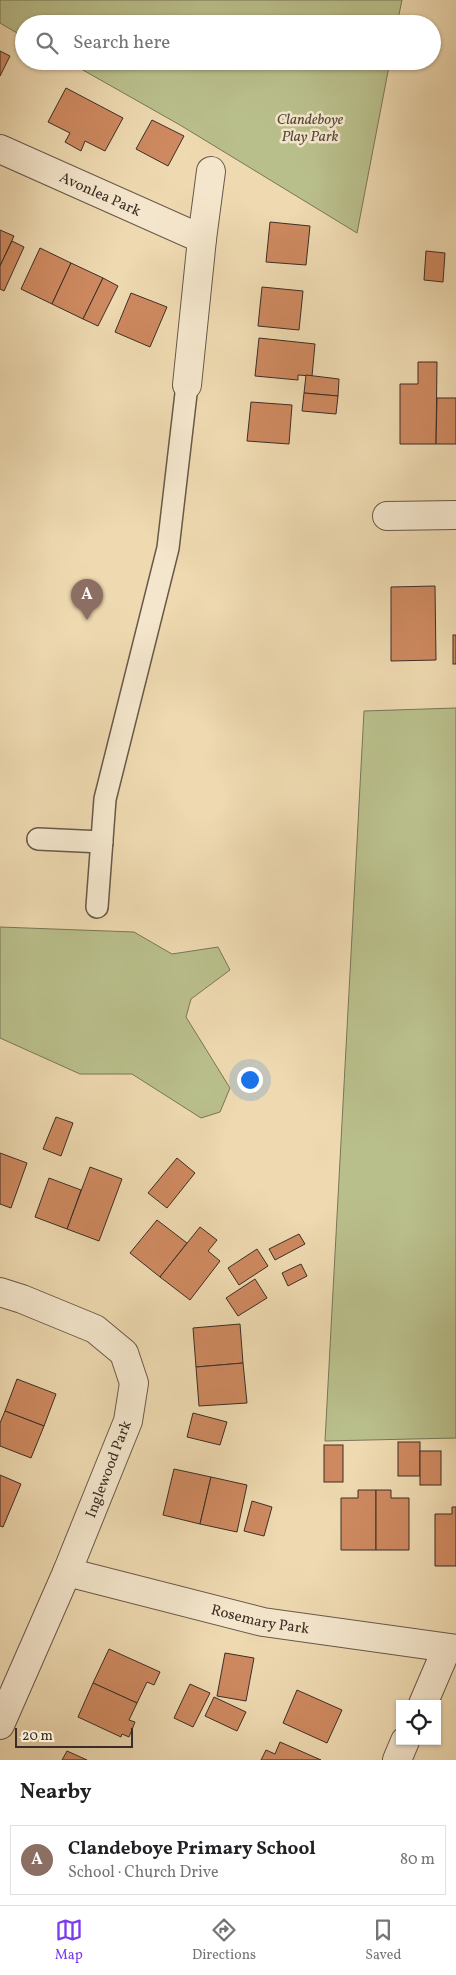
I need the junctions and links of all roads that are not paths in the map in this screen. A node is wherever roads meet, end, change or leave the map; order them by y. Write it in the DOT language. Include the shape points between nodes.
graph roads {
  1 [pos="0,149"];
  2 [pos="211,171"];
  3 [pos="202,239"];
  4 [pos="187,385"];
  5 [pos="456,515"];
  6 [pos="387,516"];
  7 [pos="38,839"];
  8 [pos="102,842"];
  9 [pos="97,908"];
  10 [pos="0,1292"];
  11 [pos="67,1572"];
  12 [pos="451,1648"];
  13 [pos="425,1700"];
  14 [pos="4,1708"];
  15 [pos="403,1745"];
  16 [pos="396,1760"];
  1 -- 3 [label="street, Avonlea Park"];
  2 -- 3 [label="street"];
  3 -- 4 [label="street"];
  4 -- 8 [label="lane" via="168,548 105,799"];
  5 -- 6 [label="street"];
  7 -- 8 [label="lane"];
  8 -- 9 [label="lane"];
  10 -- 11 [label="street, Inglewood Park" via="95,1329 124,1353 134,1383 128,1421"];
  11 -- 12 [label="street, Rosemary Park" via="263,1622"];
  11 -- 14 [label="street, Inglewood Park"];
  12 -- 13 [label="street"];
  15 -- 16 [label="street"];
}
